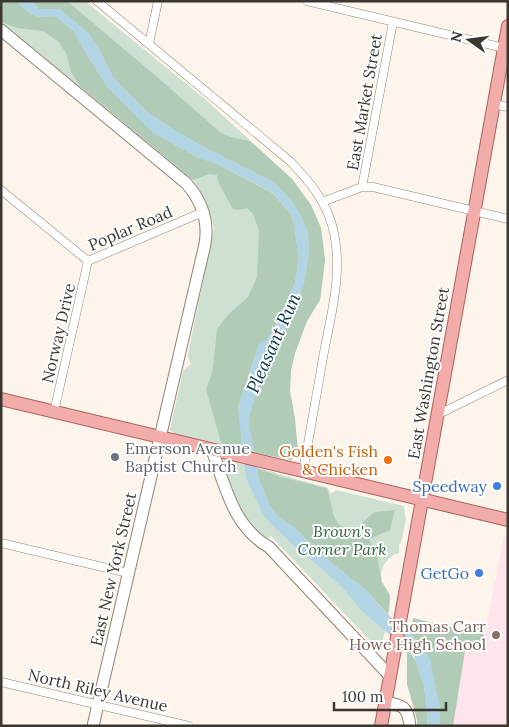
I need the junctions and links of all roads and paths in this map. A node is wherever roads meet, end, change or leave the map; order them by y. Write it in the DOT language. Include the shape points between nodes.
graph roads {
  1 [pos="97,1"];
  2 [pos="158,1"];
  3 [pos="308,1"];
  4 [pos="393,22"];
  5 [pos="508,26"];
  6 [pos="1,30"];
  7 [pos="148,44"];
  8 [pos="504,48"];
  9 [pos="493,104"];
  10 [pos="508,107"];
  11 [pos="362,187"];
  12 [pos="1,190"];
  13 [pos="322,202"];
  14 [pos="473,211"];
  15 [pos="203,212"];
  16 [pos="508,219"];
  17 [pos="88,261"];
  18 [pos="508,380"];
  19 [pos="1,399"];
  20 [pos="54,412"];
  21 [pos="437,415"];
  22 [pos="161,437"];
  23 [pos="212,450"];
  24 [pos="303,472"];
  25 [pos="422,499"];
  26 [pos="508,520"];
  27 [pos="1,543"];
  28 [pos="128,573"];
  29 [pos="390,676"];
  30 [pos="1,682"];
  31 [pos="386,702"];
  32 [pos="98,704"];
  33 [pos="93,726"];
  34 [pos="189,726"];
  35 [pos="381,726"];
  36 [pos="410,726"];
  1 -- 7 [label="street"];
  2 -- 7 [label="street"];
  3 -- 4 [label="street"];
  4 -- 8 [label="street"];
  4 -- 11 [label="street, East Market Street"];
  5 -- 8 [label="main road, East Washington Street"];
  6 -- 15 [label="main road, East New York Street" via="186,183"];
  7 -- 13 [label="street" via="291,162"];
  8 -- 9 [label="main road, East Washington Street"];
  9 -- 10 [label="street"];
  9 -- 14 [label="main road, East Washington Street"];
  11 -- 13 [label="street"];
  11 -- 14 [label="street"];
  12 -- 17 [label="street, Poplar Road"];
  13 -- 24 [label="street" via="336,241 337,276"];
  14 -- 16 [label="street"];
  14 -- 21 [label="main road, East Washington Street"];
  15 -- 17 [label="street, Poplar Road"];
  15 -- 22 [label="main road, East New York Street" via="206,244"];
  17 -- 20 [label="street, Norway Drive"];
  18 -- 21 [label="street"];
  19 -- 20 [label="main road"];
  20 -- 22 [label="main road"];
  21 -- 25 [label="main road, East Washington Street"];
  22 -- 23 [label="main road"];
  22 -- 28 [label="main road, East New York Street"];
  23 -- 24 [label="main road"];
  23 -- 29 [label="main road" via="227,493 244,525 258,541 269,547"];
  24 -- 25 [label="main road"];
  25 -- 26 [label="main road"];
  25 -- 29 [label="main road, East Washington Street"];
  27 -- 28 [label="street"];
  28 -- 32 [label="main road, East New York Street"];
  29 -- 31 [label="main road, East Washington Street"];
  30 -- 32 [label="street, North Riley Avenue"];
  31 -- 35 [label="main road, East Washington Street"];
  31 -- 36 [label="main road" via="408,711"];
  32 -- 33 [label="main road, East New York Street"];
  32 -- 34 [label="street, North Riley Avenue"];
}
